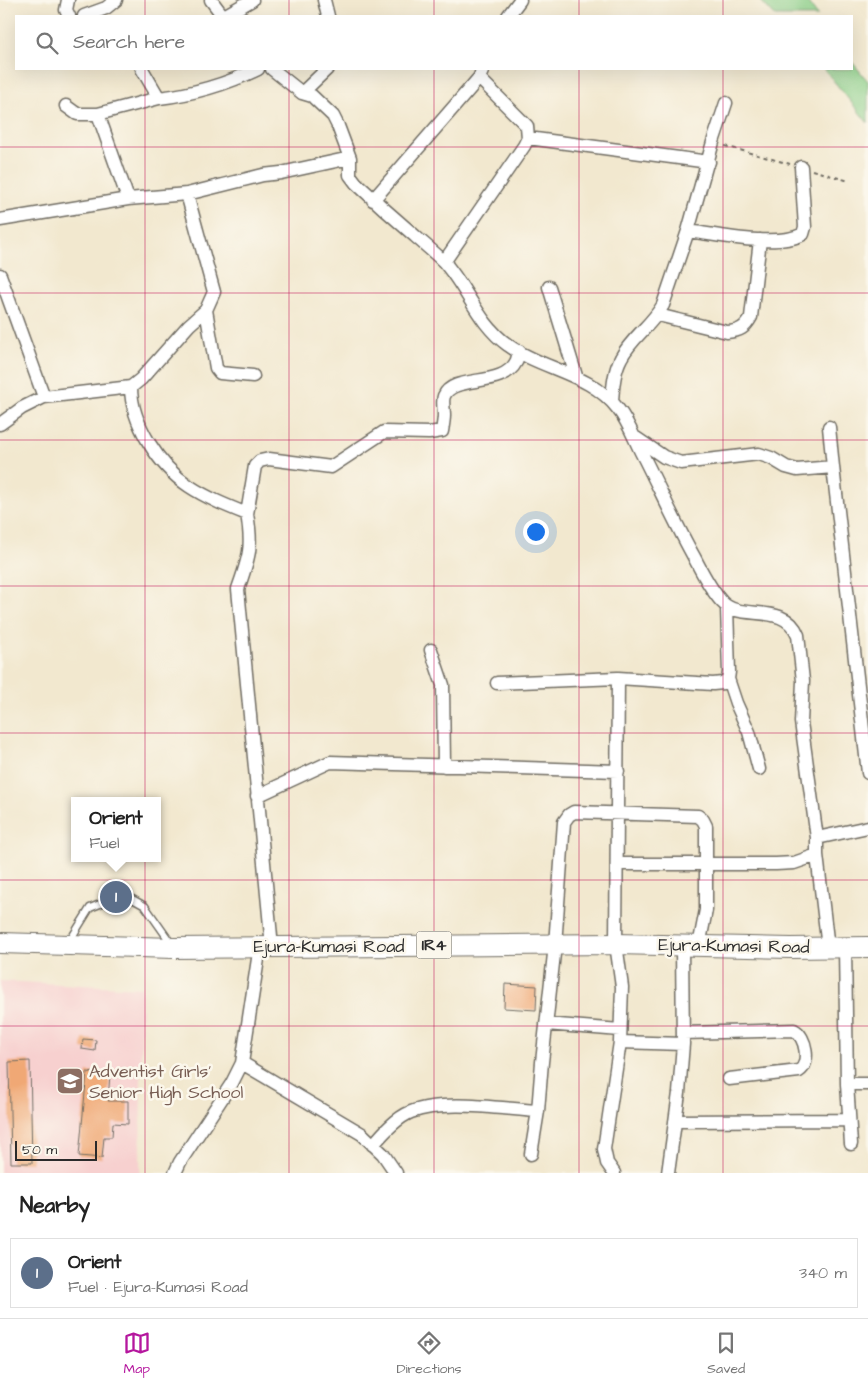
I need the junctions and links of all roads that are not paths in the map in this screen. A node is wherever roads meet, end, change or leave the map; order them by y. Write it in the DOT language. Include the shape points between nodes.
graph roads {
  1 [pos="68,0"];
  2 [pos="211,0"];
  3 [pos="252,0"];
  4 [pos="324,0"];
  5 [pos="520,0"];
  6 [pos="111,8"];
  7 [pos="68,15"];
  8 [pos="87,15"];
  9 [pos="222,15"];
  10 [pos="225,15"];
  11 [pos="328,15"];
  12 [pos="509,15"];
  13 [pos="143,70"];
  14 [pos="256,70"];
  15 [pos="273,70"];
  16 [pos="326,70"];
  17 [pos="481,73"];
  18 [pos="302,93"];
  19 [pos="159,98"];
  20 [pos="726,104"];
  21 [pos="66,106"];
  22 [pos="98,114"];
  23 [pos="528,138"];
  24 [pos="350,158"];
  25 [pos="708,162"];
  26 [pos="801,167"];
  27 [pos="188,194"];
  28 [pos="128,199"];
  29 [pos="373,200"];
  30 [pos="0,220"];
  31 [pos="688,231"];
  32 [pos="760,240"];
  33 [pos="444,262"];
  34 [pos="0,274"];
  35 [pos="549,288"];
  36 [pos="206,310"];
  37 [pos="658,315"];
  38 [pos="519,351"];
  39 [pos="253,376"];
  40 [pos="576,376"];
  41 [pos="131,387"];
  42 [pos="44,397"];
  43 [pos="612,401"];
  44 [pos="0,424"];
  45 [pos="829,427"];
  46 [pos="634,436"];
  47 [pos="833,467"];
  48 [pos="247,514"];
  49 [pos="727,607"];
  50 [pos="431,650"];
  51 [pos="618,678"];
  52 [pos="728,679"];
  53 [pos="497,683"];
  54 [pos="866,731"];
  55 [pos="444,766"];
  56 [pos="759,769"];
  57 [pos="618,771"];
  58 [pos="868,773"];
  59 [pos="258,796"];
  60 [pos="617,814"];
  61 [pos="868,827"];
  62 [pos="817,838"];
  63 [pos="817,855"];
  64 [pos="617,864"];
  65 [pos="706,864"];
  66 [pos="0,943"];
  67 [pos="616,944"];
  68 [pos="555,945"];
  69 [pos="66,946"];
  70 [pos="266,946"];
  71 [pos="690,946"];
  72 [pos="868,947"];
  73 [pos="174,948"];
  74 [pos="837,948"];
  75 [pos="546,1024"];
  76 [pos="620,1036"];
  77 [pos="683,1038"];
  78 [pos="242,1063"];
  79 [pos="728,1079"];
  80 [pos="847,1084"];
  81 [pos="868,1084"];
  82 [pos="538,1111"];
  83 [pos="850,1120"];
  84 [pos="675,1121"];
  85 [pos="851,1144"];
  86 [pos="373,1145"];
  87 [pos="531,1154"];
  88 [pos="175,1173"];
  89 [pos="396,1173"];
  90 [pos="614,1173"];
  91 [pos="668,1173"];
  1 -- 7 [label="street"];
  2 -- 9 [label="street"];
  3 -- 10 [label="street"];
  4 -- 11 [label="street"];
  5 -- 12 [label="street"];
  6 -- 8 [label="street"];
  13 -- 19 [label="street"];
  14 -- 19 [label="street" via="199,91"];
  15 -- 18 [label="street"];
  16 -- 18 [label="street"];
  17 -- 23 [label="street" via="527,126"];
  17 -- 29 [label="street"];
  18 -- 24 [label="street" via="312,96 333,116"];
  19 -- 22 [label="street"];
  20 -- 25 [label="street"];
  21 -- 22 [label="street" via="77,114"];
  22 -- 28 [label="street"];
  23 -- 25 [label="street"];
  23 -- 33 [label="street"];
  24 -- 27 [label="street"];
  24 -- 29 [label="street" via="350,175"];
  25 -- 31 [label="street"];
  26 -- 32 [label="street" via="803,234 796,238"];
  27 -- 28 [label="street"];
  27 -- 36 [label="street" via="214,292"];
  28 -- 30 [label="street"];
  29 -- 33 [label="street"];
  31 -- 32 [label="street"];
  31 -- 37 [label="street"];
  32 -- 37 [label="street" via="751,317 746,326 727,332"];
  33 -- 38 [label="street" via="482,318"];
  34 -- 42 [label="street"];
  35 -- 40 [label="street"];
  36 -- 39 [label="street" via="216,368 220,373"];
  36 -- 41 [label="street"];
  37 -- 43 [label="street" via="621,358 614,379"];
  38 -- 40 [label="street"];
  38 -- 48 [label="street" via="516,362 507,373 449,389 444,396 442,431 384,432 332,467 269,459 260,461 256,466"];
  40 -- 43 [label="street"];
  41 -- 42 [label="street"];
  41 -- 48 [label="street" via="140,428 163,463 187,485"];
  42 -- 44 [label="street"];
  43 -- 46 [label="street"];
  45 -- 47 [label="street"];
  46 -- 47 [label="street" via="664,457 681,464 759,454 797,470"];
  46 -- 49 [label="street" via="707,581"];
  47 -- 54 [label="street"];
  48 -- 59 [label="street" via="251,537 249,558 238,589"];
  49 -- 52 [label="street"];
  49 -- 62 [label="street" via="785,619 798,634 803,681 801,722"];
  50 -- 55 [label="street" via="442,685"];
  51 -- 52 [label="street" via="713,684"];
  51 -- 53 [label="street"];
  51 -- 57 [label="street"];
  52 -- 56 [label="street" via="749,732"];
  54 -- 58 [label="street"];
  55 -- 57 [label="street"];
  55 -- 59 [label="street" via="330,762"];
  57 -- 60 [label="street"];
  59 -- 70 [label="street"];
  60 -- 64 [label="street"];
  60 -- 65 [label="street" via="698,816 706,826"];
  60 -- 68 [label="street" via="574,812 564,822"];
  61 -- 62 [label="street"];
  62 -- 63 [label="street"];
  63 -- 65 [label="street" via="794,863"];
  63 -- 74 [label="street"];
  64 -- 65 [label="street"];
  64 -- 67 [label="street"];
  65 -- 71 [label="street" via="706,910"];
  66 -- 69 [label="main road, Ejura-Kumasi Road / IR4"];
  67 -- 68 [label="main road, Ejura-Kumasi Road / IR4"];
  67 -- 71 [label="main road, Ejura-Kumasi Road / IR4"];
  67 -- 76 [label="street" via="622,987"];
  68 -- 70 [label="main road, Ejura-Kumasi Road / IR4"];
  68 -- 75 [label="street"];
  69 -- 73 [label="main road, Ejura-Kumasi Road / IR4"];
  69 -- 73 [label="lane" via="90,908 127,896 145,906"];
  70 -- 73 [label="main road, Ejura-Kumasi Road / IR4"];
  70 -- 78 [label="street"];
  71 -- 74 [label="main road, Ejura-Kumasi Road / IR4"];
  71 -- 77 [label="street"];
  72 -- 74 [label="main road, Ejura-Kumasi Road / IR4"];
  74 -- 80 [label="street"];
  75 -- 76 [label="street"];
  75 -- 82 [label="street"];
  76 -- 77 [label="street"];
  76 -- 90 [label="street" via="604,1149 606,1163"];
  77 -- 79 [label="street" via="794,1030 804,1041 805,1065 799,1071"];
  77 -- 84 [label="street"];
  78 -- 86 [label="street" via="362,1134"];
  78 -- 88 [label="street"];
  80 -- 81 [label="street"];
  80 -- 83 [label="street"];
  82 -- 86 [label="street" via="436,1106 410,1112 389,1127"];
  82 -- 87 [label="street"];
  83 -- 84 [label="street"];
  83 -- 85 [label="street"];
  84 -- 91 [label="street"];
  86 -- 89 [label="street"];
}
